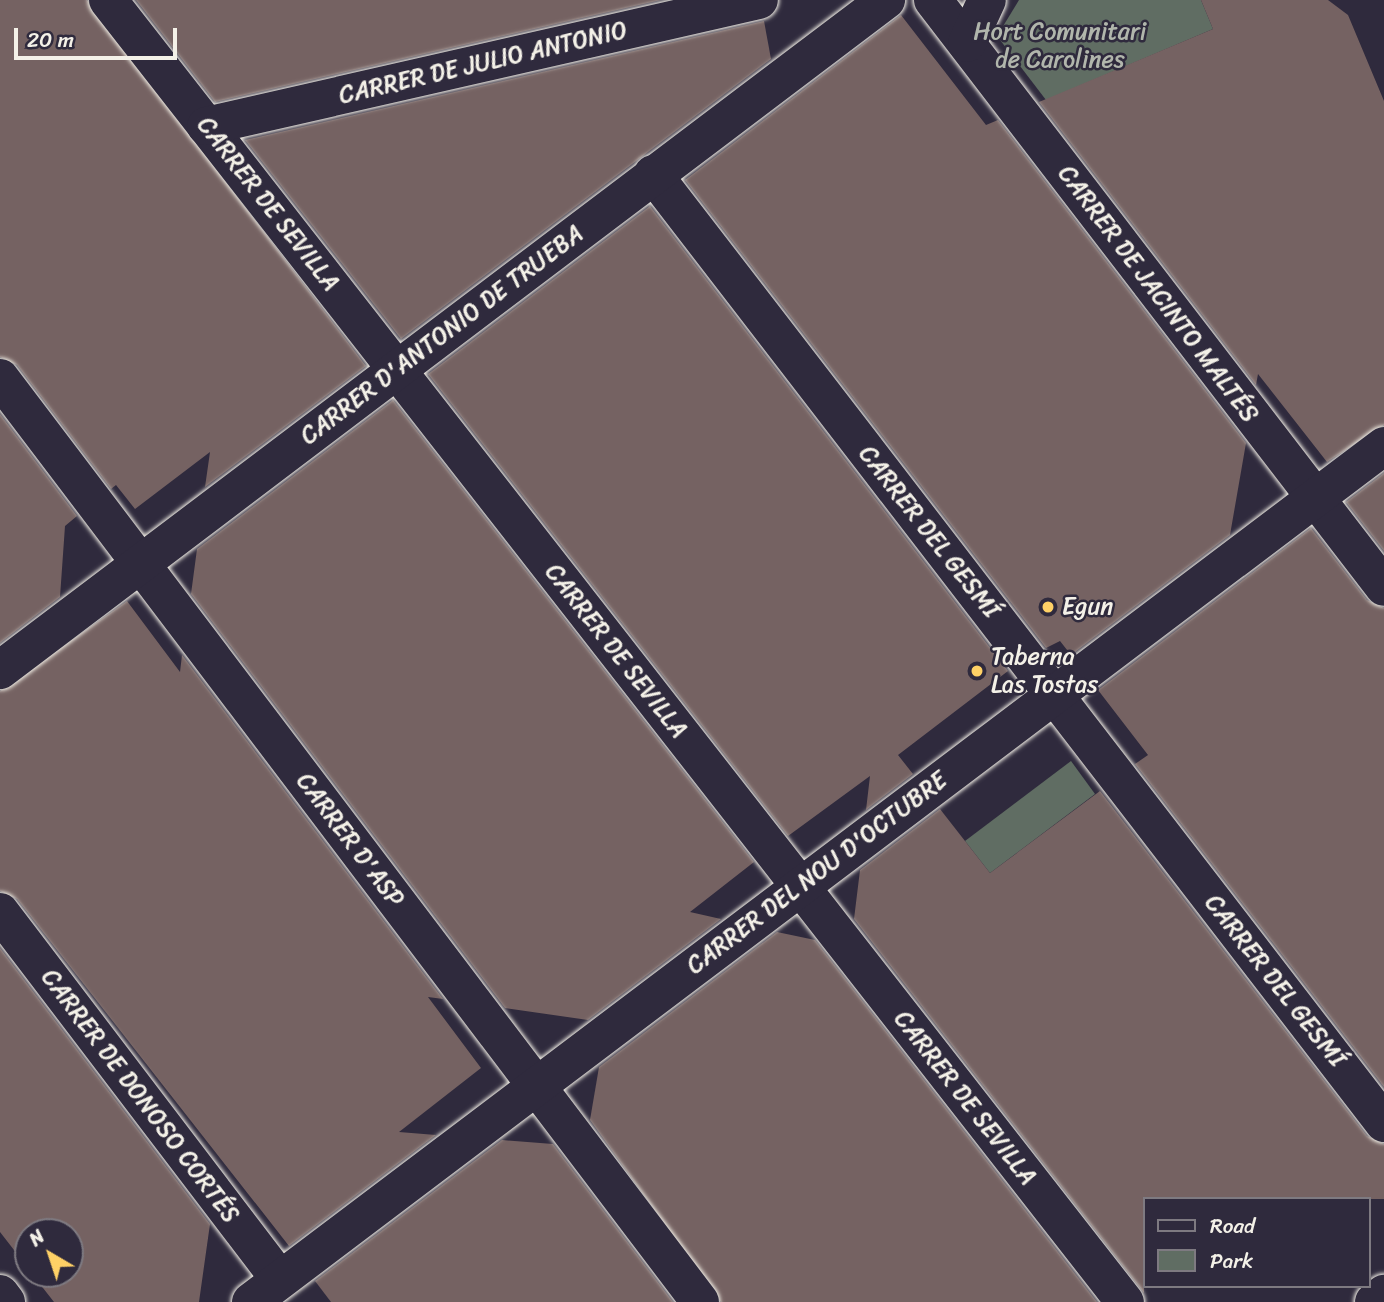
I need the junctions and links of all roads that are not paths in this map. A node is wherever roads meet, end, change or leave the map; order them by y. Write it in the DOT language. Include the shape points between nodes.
graph roads {
  1 [pos="108,0"];
  2 [pos="759,0"];
  3 [pos="886,0"];
  4 [pos="933,0"];
  5 [pos="988,0"];
  6 [pos="967,43"];
  7 [pos="206,126"];
  8 [pos="653,174"];
  9 [pos="397,370"];
  10 [pos="0,378"];
  11 [pos="1384,446"];
  12 [pos="1314,498"];
  13 [pos="143,563"];
  14 [pos="1384,587"];
  15 [pos="0,670"];
  16 [pos="1054,693"];
  17 [pos="801,888"];
  18 [pos="0,912"];
  19 [pos="533,1086"];
  20 [pos="1384,1123"];
  21 [pos="266,1291"];
  22 [pos="0,1294"];
  23 [pos="1384,1294"];
  24 [pos="6,1302"];
  25 [pos="699,1302"];
  26 [pos="1125,1302"];
  27 [pos="1374,1302"];
  1 -- 7 [label="street, CARRER DE SEVILLA"];
  2 -- 7 [label="street, CARRER DE JULIO ANTONIO"];
  3 -- 8 [label="street, CARRER D'ANTONIO DE TRUEBA"];
  4 -- 6 [label="street, CARRER DE JACINTO MALTÉS"];
  5 -- 6 [label="street"];
  6 -- 12 [label="street, CARRER DE JACINTO MALTÉS"];
  7 -- 9 [label="street, CARRER DE SEVILLA"];
  8 -- 9 [label="street, CARRER D'ANTONIO DE TRUEBA"];
  8 -- 16 [label="street, CARRER DEL GESMÍ"];
  9 -- 13 [label="street, CARRER D'ANTONIO DE TRUEBA"];
  9 -- 17 [label="street, CARRER DE SEVILLA"];
  10 -- 13 [label="street, CARRER D'ASP"];
  11 -- 12 [label="street, CARRER DEL NOU D'OCTUBRE"];
  12 -- 14 [label="street, CARRER DE JACINTO MALTÉS"];
  12 -- 16 [label="street, CARRER DEL NOU D'OCTUBRE"];
  13 -- 15 [label="street, CARRER D'ANTONIO DE TRUEBA"];
  13 -- 19 [label="street, CARRER D'ASP"];
  16 -- 17 [label="street, CARRER DEL NOU D'OCTUBRE"];
  16 -- 20 [label="street, CARRER DEL GESMÍ"];
  17 -- 19 [label="street, CARRER DEL NOU D'OCTUBRE"];
  17 -- 26 [label="street, CARRER DE SEVILLA"];
  18 -- 21 [label="street, CARRER DE DONOSO CORTÉS"];
  19 -- 21 [label="street, CARRER DEL NOU D'OCTUBRE"];
  19 -- 25 [label="street, CARRER D'ASP"];
  22 -- 24 [label="street"];
  23 -- 27 [label="street"];
}
